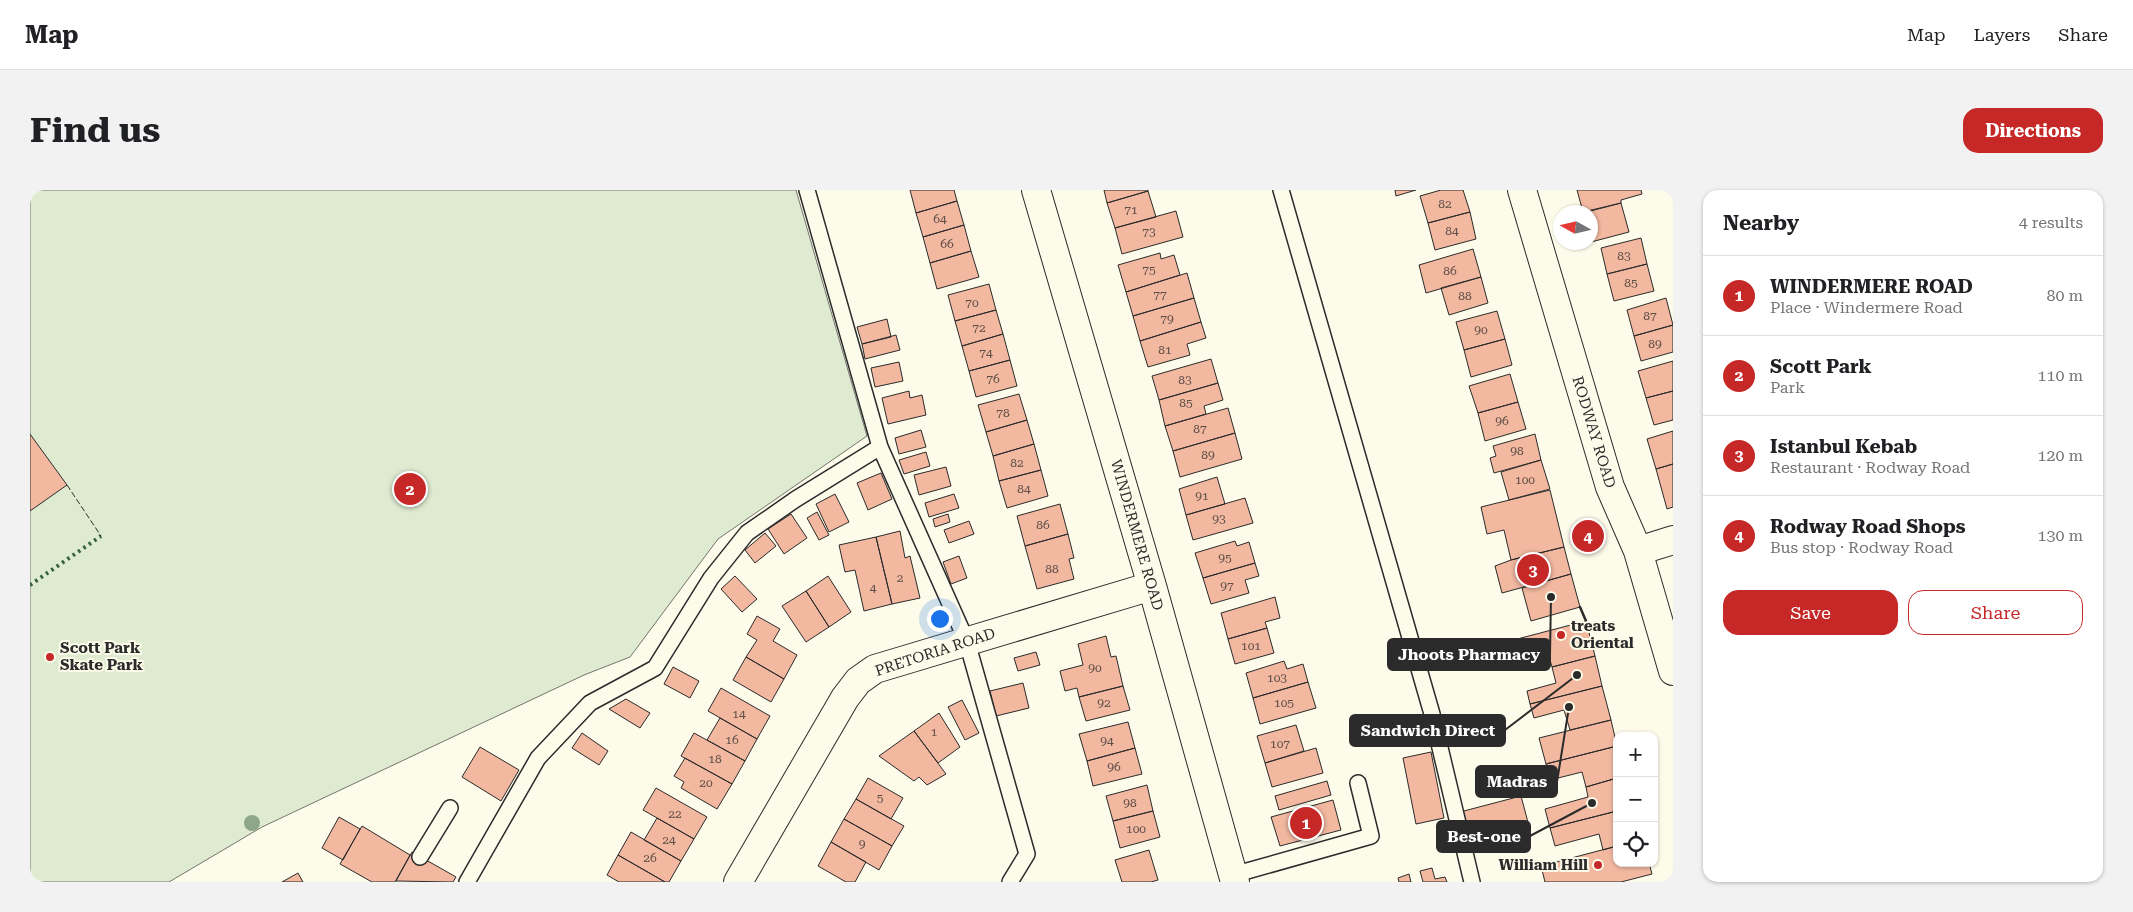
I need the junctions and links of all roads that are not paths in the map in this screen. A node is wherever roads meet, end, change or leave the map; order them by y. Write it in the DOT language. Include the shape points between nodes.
graph roads {
  1 [pos="807,190"];
  2 [pos="1036,190"];
  3 [pos="1281,190"];
  4 [pos="1522,190"];
  5 [pos="880,447"];
  6 [pos="1673,540"];
  7 [pos="1638,551"];
  8 [pos="1152,586"];
  9 [pos="966,642"];
  10 [pos="1671,657"];
  11 [pos="1358,783"];
  12 [pos="450,808"];
  13 [pos="420,857"];
  14 [pos="1234,879"];
  15 [pos="467,882"];
  16 [pos="738,882"];
  17 [pos="1010,882"];
  18 [pos="1472,882"];
  1 -- 5 [label="lane"];
  2 -- 8 [label="street, WINDERMERE ROAD"];
  3 -- 18 [label="lane" via="1432,714"];
  4 -- 7 [label="street, RODWAY ROAD" via="1610,487"];
  5 -- 9 [label="lane"];
  5 -- 15 [label="lane" via="747,533 711,578 655,668 590,703 538,758"];
  6 -- 7 [label="street"];
  7 -- 10 [label="street, RODWAY ROAD"];
  8 -- 9 [label="street, PRETORIA ROAD"];
  8 -- 14 [label="street, WINDERMERE ROAD"];
  9 -- 16 [label="street, PRETORIA ROAD" via="875,669 858,681"];
  9 -- 17 [label="lane" via="1027,854"];
  11 -- 14 [label="lane" via="1371,836"];
  12 -- 13 [label="lane"];
}
